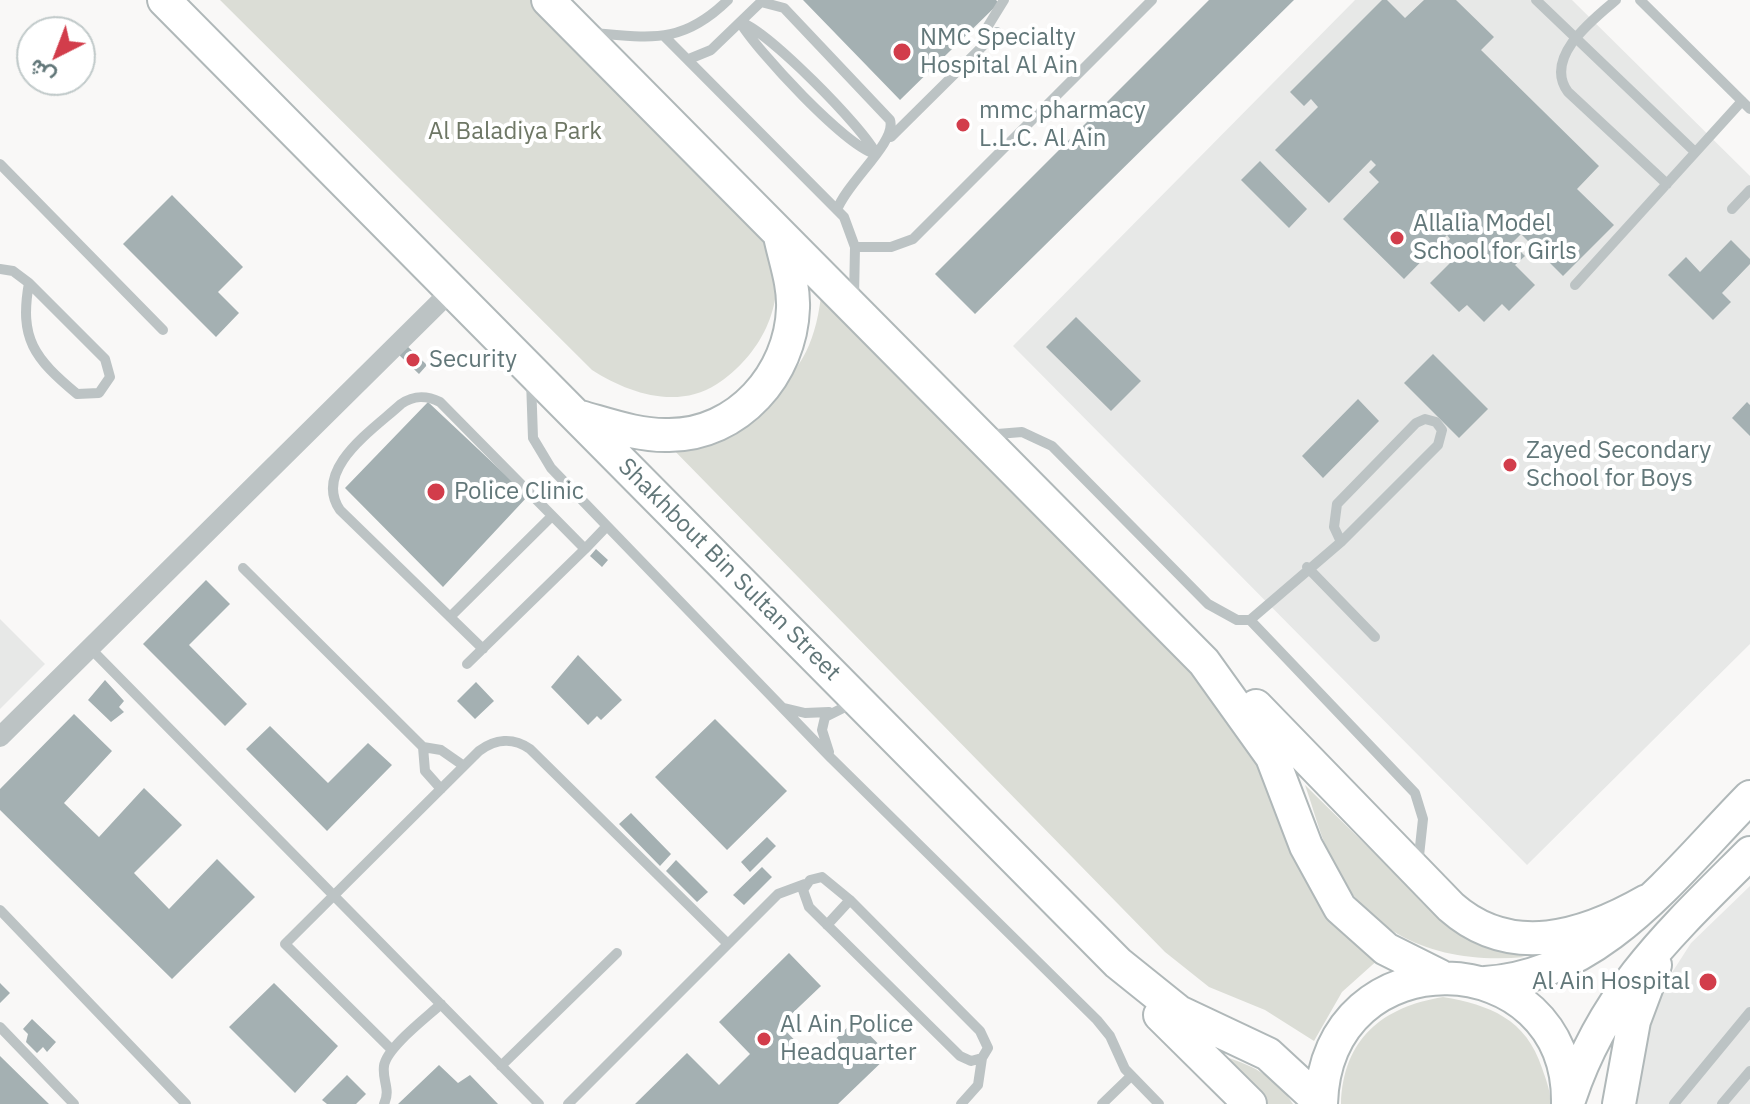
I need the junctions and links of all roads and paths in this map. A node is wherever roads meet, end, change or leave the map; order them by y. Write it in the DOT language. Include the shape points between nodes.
graph roads {
  1 [pos="164,0"];
  2 [pos="548,0"];
  3 [pos="728,0"];
  4 [pos="1004,0"];
  5 [pos="1152,0"];
  6 [pos="1616,0"];
  7 [pos="1640,0"];
  8 [pos="762,1"];
  9 [pos="1543,2"];
  10 [pos="740,22"];
  11 [pos="579,31"];
  12 [pos="664,36"];
  13 [pos="1575,37"];
  14 [pos="689,59"];
  15 [pos="1746,105"];
  16 [pos="889,138"];
  17 [pos="1695,152"];
  18 [pos="876,154"];
  19 [pos="0,164"];
  20 [pos="1667,184"];
  21 [pos="1750,190"];
  22 [pos="1732,209"];
  23 [pos="837,210"];
  24 [pos="780,236"];
  25 [pos="855,247"];
  26 [pos="0,269"];
  27 [pos="29,283"];
  28 [pos="1575,285"];
  29 [pos="452,290"];
  30 [pos="858,315"];
  31 [pos="163,330"];
  32 [pos="531,370"];
  33 [pos="577,416"];
  34 [pos="980,436"];
  35 [pos="552,516"];
  36 [pos="607,526"];
  37 [pos="1341,542"];
  38 [pos="585,549"];
  39 [pos="1307,567"];
  40 [pos="243,568"];
  41 [pos="450,617"];
  42 [pos="1250,620"];
  43 [pos="1375,637"];
  44 [pos="90,648"];
  45 [pos="483,649"];
  46 [pos="1204,662"];
  47 [pos="467,664"];
  48 [pos="859,701"];
  49 [pos="782,707"];
  50 [pos="829,712"];
  51 [pos="0,737"];
  52 [pos="423,747"];
  53 [pos="831,758"];
  54 [pos="464,766"];
  55 [pos="441,789"];
  56 [pos="1750,797"];
  57 [pos="1746,860"];
  58 [pos="1417,871"];
  59 [pos="805,884"];
  60 [pos="334,895"];
  61 [pos="850,900"];
  62 [pos="1647,901"];
  63 [pos="0,910"];
  64 [pos="827,925"];
  65 [pos="1665,939"];
  66 [pos="728,944"];
  67 [pos="617,953"];
  68 [pos="1118,963"];
  69 [pos="1440,976"];
  70 [pos="1485,983"];
  71 [pos="441,1004"];
  72 [pos="1750,1012"];
  73 [pos="0,1027"];
  74 [pos="392,1050"];
  75 [pos="982,1058"];
  76 [pos="501,1066"];
  77 [pos="1750,1071"];
  78 [pos="1131,1076"];
  79 [pos="1568,1102"];
  80 [pos="74,1104"];
  81 [pos="186,1104"];
  82 [pos="384,1104"];
  83 [pos="539,1104"];
  84 [pos="568,1104"];
  85 [pos="961,1104"];
  86 [pos="1102,1104"];
  87 [pos="1159,1104"];
  88 [pos="1250,1104"];
  89 [pos="1321,1104"];
  90 [pos="1619,1104"];
  91 [pos="1674,1104"];
  92 [pos="1722,1104"];
  1 -- 29 [label="main road, Shakhbout Bin Sultan Street"];
  2 -- 11 [label="main road"];
  3 -- 12 [label="lane" via="696,27"];
  4 -- 16 [label="lane" via="993,29"];
  5 -- 25 [label="lane" via="913,239 891,247"];
  6 -- 13 [label="lane"];
  7 -- 15 [label="lane"];
  8 -- 10 [label="lane"];
  8 -- 16 [label="lane" via="784,8 886,115 892,127"];
  9 -- 13 [label="lane"];
  10 -- 14 [label="lane" via="711,50"];
  10 -- 18 [label="lane" via="850,141"];
  11 -- 12 [label="lane"];
  11 -- 24 [label="main road"];
  12 -- 14 [label="lane"];
  13 -- 17 [label="lane"];
  13 -- 20 [label="lane" via="1562,65 1564,86"];
  14 -- 23 [label="lane"];
  15 -- 17 [label="lane"];
  16 -- 18 [label="lane"];
  17 -- 20 [label="lane"];
  18 -- 23 [label="lane" via="848,185"];
  19 -- 31 [label="lane"];
  20 -- 28 [label="lane"];
  21 -- 22 [label="lane"];
  23 -- 25 [label="lane" via="850,227"];
  24 -- 30 [label="main road"];
  24 -- 33 [label="main road" via="791,283 791,328 776,371 750,403 716,425 672,436"];
  25 -- 30 [label="lane" via="852,281"];
  26 -- 27 [label="lane"];
  27 -- 27 [label="lane" via="105,359 110,377 99,393 77,394 33,348 26,329"];
  29 -- 32 [label="main road, Shakhbout Bin Sultan Street"];
  29 -- 44 [label="street"];
  30 -- 34 [label="main road"];
  32 -- 33 [label="main road, Shakhbout Bin Sultan Street"];
  32 -- 36 [label="lane" via="531,427 538,449"];
  33 -- 48 [label="main road, Shakhbout Bin Sultan Street"];
  34 -- 42 [label="lane" via="1022,432 1052,446 1208,604 1237,620"];
  34 -- 46 [label="main road"];
  35 -- 38 [label="lane"];
  35 -- 41 [label="lane"];
  35 -- 41 [label="lane" via="440,402 427,397 401,404 351,452 332,478 335,503"];
  36 -- 38 [label="lane"];
  36 -- 49 [label="lane"];
  37 -- 37 [label="lane" via="1438,445 1443,436 1436,422 1416,423 1342,497 1333,519"];
  37 -- 39 [label="lane"];
  38 -- 45 [label="lane"];
  39 -- 42 [label="lane"];
  39 -- 43 [label="lane"];
  40 -- 52 [label="lane"];
  41 -- 45 [label="lane"];
  42 -- 58 [label="lane" via="1409,785 1423,819"];
  44 -- 51 [label="street"];
  44 -- 60 [label="lane"];
  45 -- 47 [label="lane"];
  46 -- 58 [label="main road" via="1263,713"];
  46 -- 69 [label="main road" via="1272,757 1306,846 1340,908 1386,949"];
  48 -- 50 [label="lane"];
  48 -- 68 [label="main road, Shakhbout Bin Sultan Street"];
  49 -- 50 [label="lane"];
  49 -- 53 [label="lane"];
  50 -- 53 [label="lane" via="822,730"];
  52 -- 54 [label="lane" via="441,750"];
  52 -- 55 [label="lane" via="425,771"];
  53 -- 78 [label="lane" via="1097,1020"];
  54 -- 55 [label="lane"];
  54 -- 66 [label="lane" via="495,742 522,743"];
  55 -- 60 [label="lane"];
  56 -- 62 [label="main road"];
  57 -- 65 [label="main road"];
  58 -- 62 [label="main road" via="1473,924 1511,938 1571,934"];
  59 -- 61 [label="lane" via="822,877"];
  59 -- 64 [label="lane" via="804,902"];
  59 -- 66 [label="lane" via="778,894"];
  60 -- 71 [label="lane"];
  60 -- 74 [label="lane" via="285,944"];
  61 -- 64 [label="lane"];
  61 -- 75 [label="lane" via="980,1031 988,1048"];
  62 -- 70 [label="main road" via="1572,962 1529,977"];
  63 -- 81 [label="lane"];
  64 -- 75 [label="lane" via="960,1056"];
  65 -- 79 [label="main road" via="1600,1025"];
  65 -- 90 [label="main road" via="1634,1021"];
  66 -- 84 [label="lane"];
  67 -- 76 [label="lane"];
  68 -- 88 [label="main road" via="1163,1019"];
  68 -- 89 [label="main road, Shakhbout Bin Sultan Street" via="1179,1012 1268,1054"];
  69 -- 70 [label="main road"];
  69 -- 89 [label="main road" via="1379,995 1347,1023 1327,1061"];
  70 -- 79 [label="main road" via="1508,994 1546,1030 1559,1053"];
  71 -- 74 [label="lane"];
  71 -- 76 [label="lane"];
  72 -- 91 [label="lane"];
  73 -- 80 [label="lane"];
  74 -- 82 [label="lane" via="384,1068"];
  75 -- 85 [label="lane" via="978,1085"];
  76 -- 83 [label="lane"];
  77 -- 92 [label="lane"];
  78 -- 86 [label="lane"];
  78 -- 87 [label="lane"];
}
